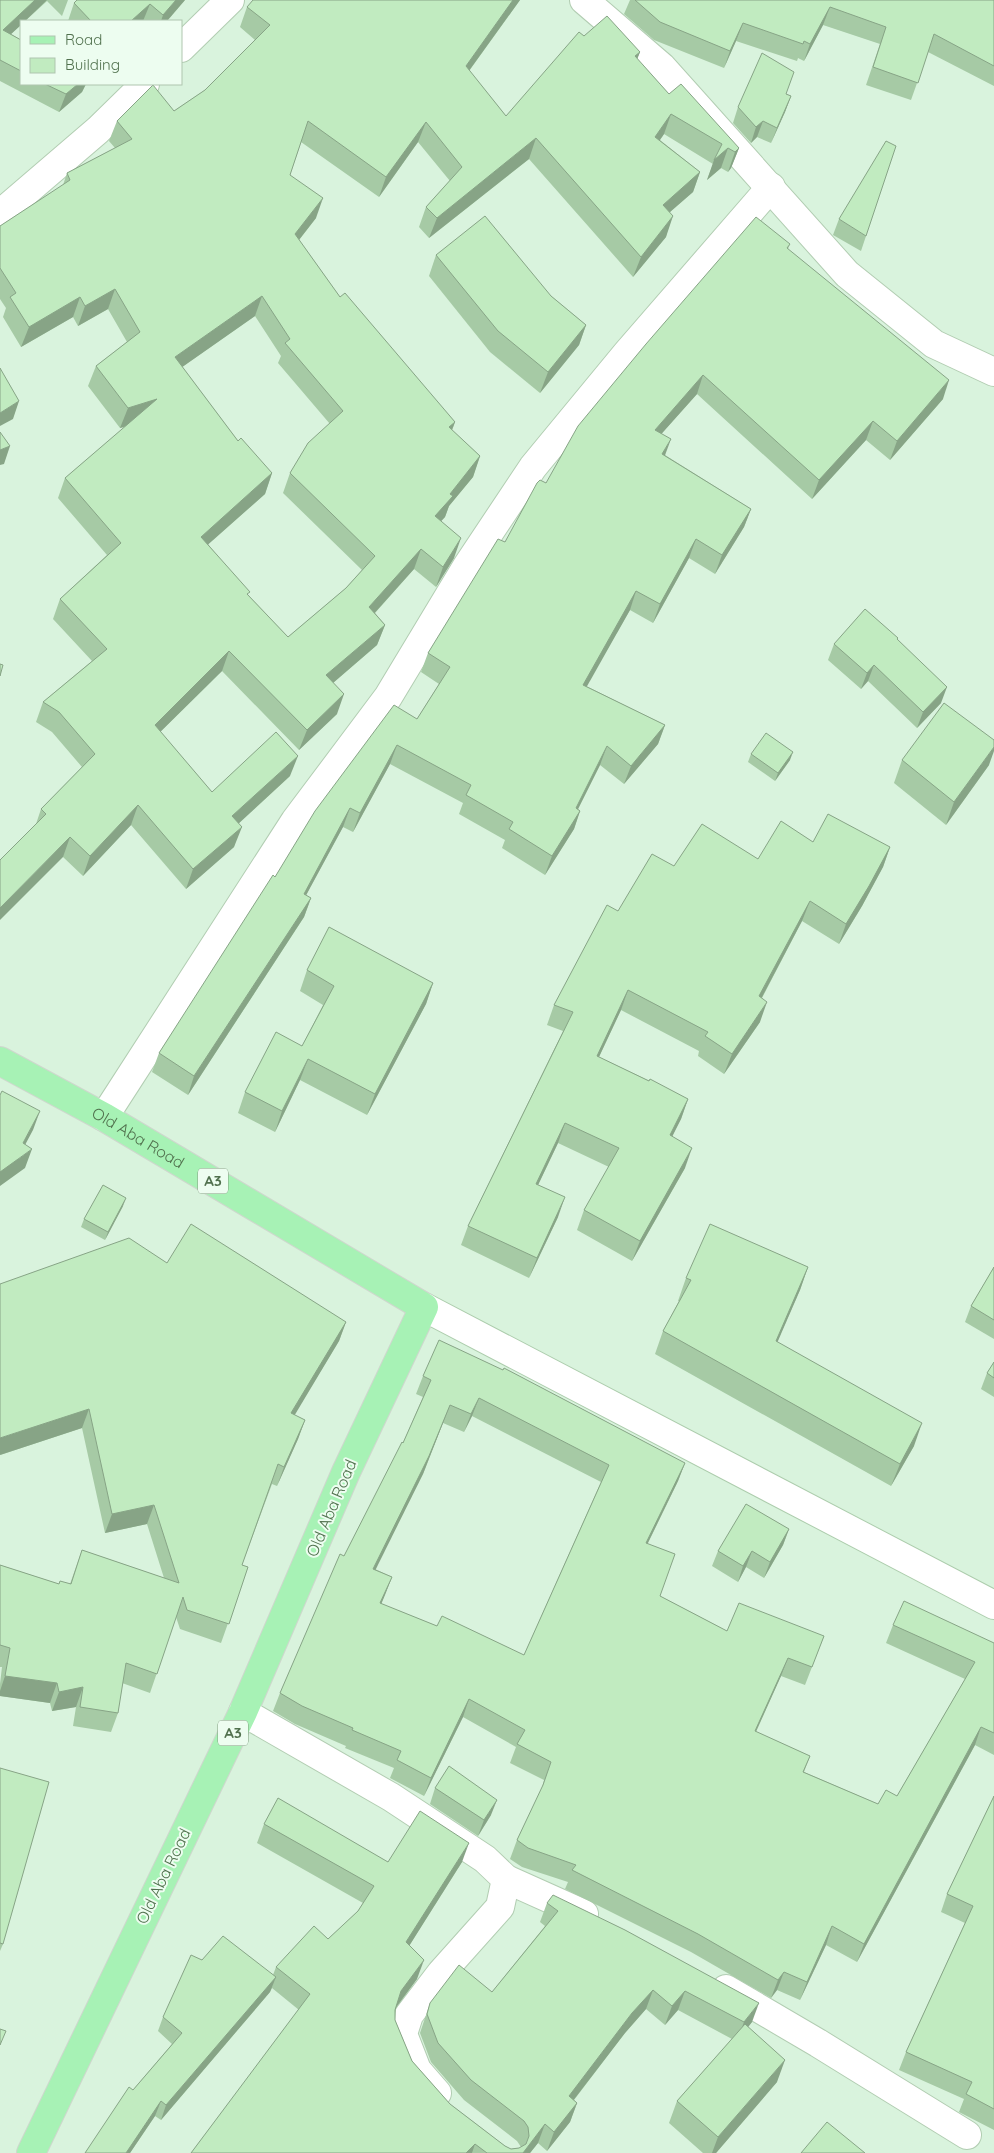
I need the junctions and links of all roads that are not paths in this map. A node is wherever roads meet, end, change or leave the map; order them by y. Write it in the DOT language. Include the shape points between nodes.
graph roads {
  1 [pos="230,0"];
  2 [pos="584,0"];
  3 [pos="182,47"];
  4 [pos="144,85"];
  5 [pos="771,187"];
  6 [pos="0,214"];
  7 [pos="994,372"];
  8 [pos="0,1061"];
  9 [pos="104,1117"];
  10 [pos="424,1307"];
  11 [pos="994,1605"];
  12 [pos="243,1712"];
  13 [pos="506,1879"];
  14 [pos="605,1924"];
  15 [pos="707,1978"];
  16 [pos="453,2111"];
  17 [pos="967,2135"];
  18 [pos="30,2153"];
  1 -- 3 [label="street"];
  2 -- 5 [label="street" via="662,67"];
  4 -- 6 [label="street" via="98,130"];
  5 -- 7 [label="street" via="847,274 934,344"];
  5 -- 9 [label="street" via="633,345 533,467 467,566 388,697 295,821"];
  8 -- 9 [label="main road, Old Aba Road / A3"];
  9 -- 10 [label="main road, Old Aba Road / A3"];
  10 -- 11 [label="street"];
  10 -- 12 [label="main road, Old Aba Road / A3" via="346,1472"];
  12 -- 13 [label="street" via="392,1797 485,1860"];
  12 -- 18 [label="main road, Old Aba Road / A3"];
  13 -- 14 [label="street"];
  13 -- 16 [label="street" via="500,1907 441,1973 409,2015 403,2034 417,2070"];
  15 -- 17 [label="street"];
}
